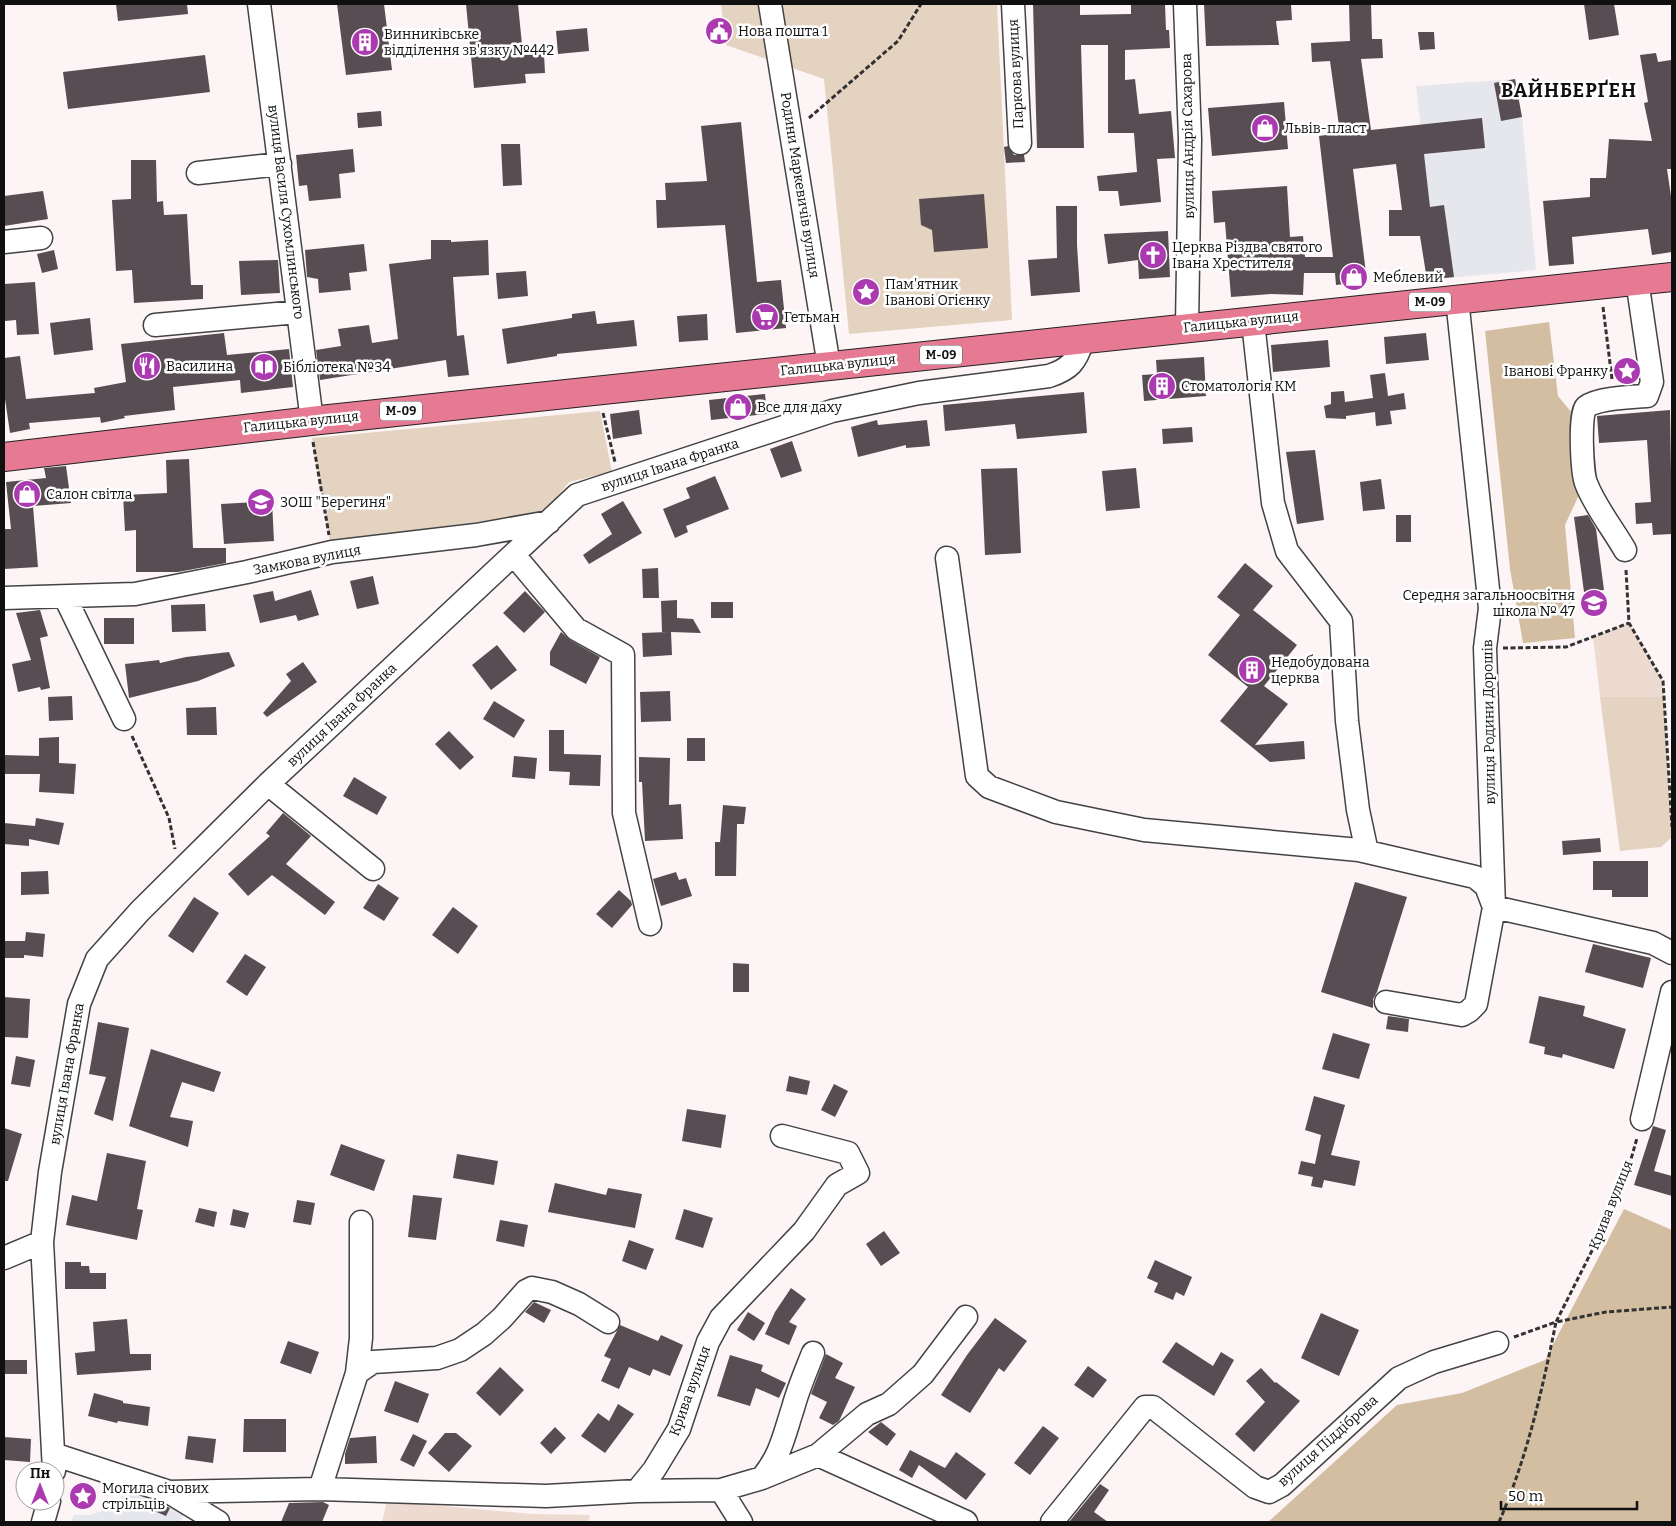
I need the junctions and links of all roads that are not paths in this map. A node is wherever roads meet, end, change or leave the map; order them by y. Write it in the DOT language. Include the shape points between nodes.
graph roads {
  1 [pos="259,4"];
  2 [pos="770,4"];
  3 [pos="1013,4"];
  4 [pos="1185,4"];
  5 [pos="1020,143"];
  6 [pos="280,164"];
  7 [pos="198,173"];
  8 [pos="42,238"];
  9 [pos="4,242"];
  10 [pos="1672,276"];
  11 [pos="1637,280"];
  12 [pos="1457,299"];
  13 [pos="298,312"];
  14 [pos="1252,322"];
  15 [pos="155,325"];
  16 [pos="1188,327"];
  17 [pos="1083,340"];
  18 [pos="829,366"];
  19 [pos="312,430"];
  20 [pos="4,457"];
  21 [pos="549,522"];
  22 [pos="1625,550"];
  23 [pos="514,556"];
  24 [pos="947,558"];
  25 [pos="65,597"];
  26 [pos="4,598"];
  27 [pos="124,719"];
  28 [pos="268,784"];
  29 [pos="1363,851"];
  30 [pos="373,869"];
  31 [pos="1494,907"];
  32 [pos="650,924"];
  33 [pos="1672,953"];
  34 [pos="1672,992"];
  35 [pos="1386,1002"];
  36 [pos="1642,1119"];
  37 [pos="782,1136"];
  38 [pos="362,1222"];
  39 [pos="42,1242"];
  40 [pos="4,1258"];
  41 [pos="966,1317"];
  42 [pos="608,1322"];
  43 [pos="1497,1344"];
  44 [pos="813,1354"];
  45 [pos="357,1373"];
  46 [pos="818,1455"];
  47 [pos="53,1461"];
  48 [pos="65,1465"];
  49 [pos="762,1478"];
  50 [pos="320,1490"];
  51 [pos="721,1490"];
  52 [pos="637,1491"];
  53 [pos="169,1492"];
  54 [pos="218,1522"];
  55 [pos="741,1522"];
  56 [pos="966,1522"];
  57 [pos="1052,1522"];
  1 -- 6 [label="street, вулиця Василя Сухомлинського"];
  2 -- 18 [label="street, Родини Маркевичів вулиця"];
  3 -- 5 [label="street, Паркова вулиця"];
  4 -- 16 [label="street, вулиця Андрія Сахарова" via="1190,139"];
  6 -- 7 [label="street"];
  6 -- 13 [label="street, вулиця Василя Сухомлинського"];
  8 -- 9 [label="street"];
  10 -- 11 [label="main road, Галицька вулиця / М-09"];
  11 -- 12 [label="main road, Галицька вулиця / М-09"];
  11 -- 22 [label="street" via="1652,382 1647,396 1587,406 1582,412 1585,482"];
  12 -- 14 [label="main road, Галицька вулиця / М-09"];
  12 -- 31 [label="street, вулиця Родини Дорошів" via="1490,608 1485,648"];
  13 -- 15 [label="street"];
  13 -- 19 [label="street, вулиця Василя Сухомлинського"];
  14 -- 16 [label="main road, Галицька вулиця / М-09"];
  14 -- 29 [label="street" via="1273,503 1278,522 1287,551 1341,621 1347,721"];
  16 -- 17 [label="main road, Галицька вулиця / М-09"];
  17 -- 18 [label="main road, Галицька вулиця / М-09"];
  17 -- 21 [label="street, вулиця Івана Франка" via="1066,371 832,411 577,495"];
  18 -- 19 [label="main road, Галицька вулиця / М-09" via="597,390"];
  19 -- 20 [label="main road, Галицька вулиця / М-09"];
  21 -- 23 [label="street, вулиця Івана Франка"];
  21 -- 25 [label="street, Замкова вулиця" via="476,535 332,552 135,594"];
  23 -- 28 [label="street, вулиця Івана Франка"];
  23 -- 32 [label="street" via="576,629 624,655 624,814"];
  24 -- 29 [label="street" via="977,776 989,787 1056,812 1144,830"];
  25 -- 26 [label="street, Замкова вулиця"];
  25 -- 27 [label="street"];
  28 -- 30 [label="street"];
  28 -- 39 [label="street, вулиця Івана Франка" via="140,911 97,960 79,1004 50,1172"];
  29 -- 31 [label="street" via="1475,877 1486,886"];
  31 -- 33 [label="street" via="1654,943"];
  31 -- 35 [label="street, вулиця Родини Дорошів" via="1476,1004 1470,1011 1462,1015"];
  34 -- 36 [label="street"];
  37 -- 52 [label="street, Крива вулиця" via="848,1153 858,1173 837,1185 804,1231 721,1318 708,1342 679,1430"];
  38 -- 45 [label="street"];
  39 -- 40 [label="street"];
  39 -- 47 [label="street, вулиця Івана Франка"];
  41 -- 46 [label="street" via="922,1374 889,1404 868,1414"];
  42 -- 45 [label="street" via="579,1304 552,1292 532,1288 484,1334 460,1350 436,1358 373,1362"];
  43 -- 57 [label="street, вулиця Піддіброва" via="1434,1362 1399,1378 1282,1485 1269,1492 1255,1487 1153,1407 1145,1407"];
  44 -- 49 [label="street" via="775,1463"];
  45 -- 50 [label="street"];
  46 -- 49 [label="street"];
  46 -- 56 [label="street"];
  48 -- 53 [label="street"];
  49 -- 51 [label="street"];
  50 -- 52 [label="street" via="546,1496"];
  50 -- 53 [label="street"];
  51 -- 52 [label="street"];
  51 -- 55 [label="street"];
  53 -- 54 [label="street"];
}
